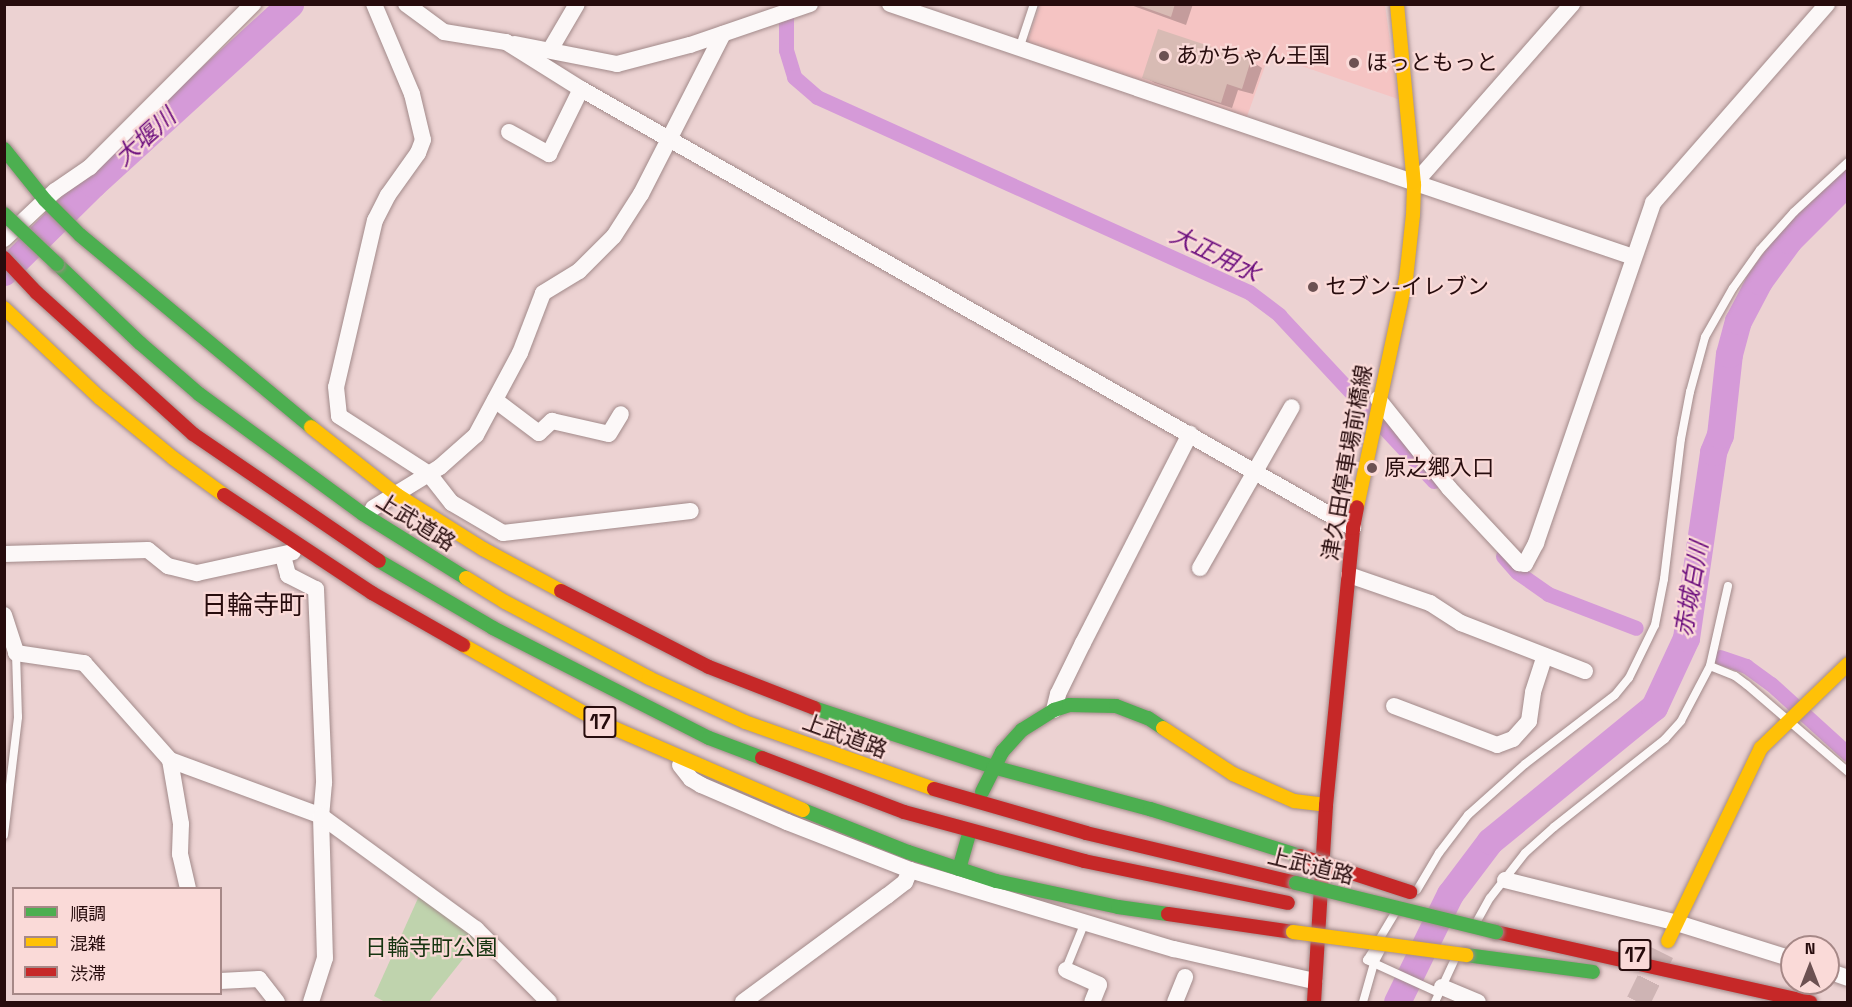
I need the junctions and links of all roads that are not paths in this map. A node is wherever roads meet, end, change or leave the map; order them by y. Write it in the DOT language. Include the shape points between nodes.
graph roads {
  1 [pos="253,4"];
  2 [pos="374,4"];
  3 [pos="406,4"];
  4 [pos="577,4"];
  5 [pos="890,4"];
  6 [pos="1034,4"];
  7 [pos="1397,4"];
  8 [pos="1572,4"];
  9 [pos="1827,4"];
  10 [pos="803,7"];
  11 [pos="723,34"];
  12 [pos="506,42"];
  13 [pos="1019,49"];
  14 [pos="550,50"];
  15 [pos="581,89"];
  16 [pos="509,132"];
  17 [pos="671,140"];
  18 [pos="4,149"];
  19 [pos="1848,162"];
  20 [pos="1414,184"];
  21 [pos="48,202"];
  22 [pos="4,214"];
  23 [pos="4,239"];
  24 [pos="1633,257"];
  25 [pos="4,258"];
  26 [pos="4,308"];
  27 [pos="495,400"];
  28 [pos="1378,401"];
  29 [pos="1292,407"];
  30 [pos="621,414"];
  31 [pos="1190,434"];
  32 [pos="1255,472"];
  33 [pos="429,474"];
  34 [pos="397,495"];
  35 [pos="373,508"];
  36 [pos="691,511"];
  37 [pos="1353,528"];
  38 [pos="330,531"];
  39 [pos="302,549"];
  40 [pos="4,554"];
  41 [pos="283,556"];
  42 [pos="1200,568"];
  43 [pos="1349,575"];
  44 [pos="1728,586"];
  45 [pos="4,615"];
  46 [pos="16,653"];
  47 [pos="1545,656"];
  48 [pos="1848,664"];
  49 [pos="1710,666"];
  50 [pos="1585,671"];
  51 [pos="1394,706"];
  52 [pos="1054,710"];
  53 [pos="1790,718"];
  54 [pos="682,730"];
  55 [pos="671,754"];
  56 [pos="170,760"];
  57 [pos="993,767"];
  58 [pos="1848,772"];
  59 [pos="982,792"];
  60 [pos="1326,805"];
  61 [pos="321,816"];
  62 [pos="969,834"];
  63 [pos="4,835"];
  64 [pos="1323,854"];
  65 [pos="959,869"];
  66 [pos="910,870"];
  67 [pos="1505,880"];
  68 [pos="188,887"];
  69 [pos="1429,898"];
  70 [pos="1472,910"];
  71 [pos="1333,913"];
  72 [pos="1085,922"];
  73 [pos="1378,922"];
  74 [pos="1677,923"];
  75 [pos="1401,927"];
  76 [pos="1668,941"];
  77 [pos="1466,945"];
  78 [pos="1780,954"];
  79 [pos="1376,964"];
  80 [pos="1065,972"];
  81 [pos="1607,973"];
  82 [pos="1185,977"];
  83 [pos="222,981"];
  84 [pos="1314,981"];
  85 [pos="1651,981"];
  86 [pos="1437,993"];
  87 [pos="1776,994"];
  88 [pos="277,1002"];
  89 [pos="311,1002"];
  90 [pos="549,1002"];
  91 [pos="743,1002"];
  92 [pos="1092,1002"];
  93 [pos="1175,1002"];
  94 [pos="1314,1002"];
  95 [pos="1363,1002"];
  96 [pos="1478,1002"];
  97 [pos="1810,1002"];
  1 -- 21 [label="street" via="90,167"];
  2 -- 33 [label="street" via="412,94 423,140 375,220 336,387 339,416"];
  3 -- 12 [label="street" via="444,32"];
  4 -- 14 [label="street"];
  5 -- 13 [label="street"];
  6 -- 13 [label="lane"];
  7 -- 20 [label="main road, 津久田停車場前橋線"];
  8 -- 20 [label="street"];
  9 -- 24 [label="street" via="1653,203"];
  10 -- 11 [label="street"];
  11 -- 14 [label="street" via="617,64"];
  11 -- 17 [label="street"];
  12 -- 14 [label="street"];
  12 -- 15 [label="street"];
  13 -- 20 [label="street"];
  15 -- 16 [label="street" via="549,154"];
  15 -- 17 [label="street"];
  17 -- 27 [label="street" via="614,236 579,271 543,293 520,353"];
  17 -- 31 [label="street"];
  18 -- 21 [label="main road"];
  19 -- 79 [label="lane" via="1760,250 1705,337 1681,439 1655,626 1629,678 1615,695 1522,766 1468,815 1439,853"];
  20 -- 24 [label="street"];
  20 -- 28 [label="main road, 津久田停車場前橋線" via="1406,279"];
  21 -- 23 [label="street"];
  21 -- 34 [label="main road" via="168,310"];
  22 -- 87 [label="main road, 上武道路 / 17, bridge" via="198,394 363,514 505,602 649,678 746,722 944,793 1086,833 1496,932"];
  24 -- 28 [label="street" via="1536,543 1525,564 1519,564 1449,488"];
  25 -- 71 [label="main road, 上武道路 / 17" via="193,434 360,550 493,628 709,738 904,812 1084,861"];
  26 -- 39 [label="main road, 17" via="100,398 173,459"];
  27 -- 30 [label="street" via="539,433 552,421 609,434"];
  27 -- 33 [label="street" via="476,435"];
  28 -- 37 [label="main road, 津久田停車場前橋線"];
  29 -- 32 [label="street"];
  31 -- 32 [label="street"];
  31 -- 52 [label="street" via="1083,643"];
  32 -- 37 [label="street"];
  32 -- 42 [label="street"];
  33 -- 34 [label="street"];
  33 -- 36 [label="street" via="452,502 503,533"];
  34 -- 35 [label="street"];
  34 -- 57 [label="main road" via="483,549 654,641 706,674"];
  37 -- 43 [label="main road, 津久田停車場前橋線"];
  38 -- 39 [label="street"];
  39 -- 41 [label="street"];
  39 -- 55 [label="main road, 17" via="461,645 602,723"];
  40 -- 41 [label="street" via="148,550 168,566 197,573"];
  41 -- 61 [label="street" via="288,575 316,589 324,783"];
  43 -- 47 [label="street" via="1430,603 1461,623"];
  43 -- 60 [label="main road, 津久田停車場前橋線"];
  44 -- 49 [label="lane"];
  45 -- 46 [label="street"];
  46 -- 56 [label="street" via="84,663"];
  46 -- 63 [label="lane" via="18,717"];
  47 -- 50 [label="street"];
  47 -- 51 [label="street" via="1533,692 1529,721 1513,739 1497,745"];
  48 -- 53 [label="main road"];
  49 -- 53 [label="lane" via="1736,676"];
  49 -- 67 [label="lane" via="1681,721 1665,739 1554,827 1525,853"];
  52 -- 57 [label="main road" via="1022,730"];
  52 -- 60 [label="main road" via="1084,704 1131,710 1164,726 1250,783 1294,801"];
  53 -- 58 [label="lane"];
  53 -- 74 [label="main road" via="1761,748"];
  54 -- 55 [label="street"];
  55 -- 65 [label="main road, 17" via="793,806"];
  55 -- 66 [label="street" via="691,779 701,784"];
  56 -- 61 [label="street"];
  56 -- 68 [label="street" via="181,824 180,854"];
  57 -- 59 [label="main road"];
  57 -- 69 [label="main road, bridge" via="1150,809"];
  60 -- 64 [label="main road, 津久田停車場前橋線"];
  61 -- 89 [label="street" via="325,958"];
  61 -- 90 [label="street" via="476,929"];
  62 -- 65 [label="main road"];
  64 -- 79 [label="lane" via="1413,883 1367,960"];
  64 -- 84 [label="main road, 津久田停車場前橋線"];
  65 -- 77 [label="main road, 17, bridge" via="1074,900 1293,932"];
  66 -- 72 [label="street"];
  66 -- 91 [label="street" via="905,882"];
  67 -- 74 [label="street"];
  67 -- 77 [label="lane" via="1490,898"];
  70 -- 87 [label="main road, 17"];
  72 -- 80 [label="lane"];
  72 -- 84 [label="street" via="1221,961"];
  73 -- 75 [label="main road"];
  74 -- 76 [label="main road"];
  74 -- 78 [label="street"];
  77 -- 81 [label="main road, 17"];
  77 -- 85 [label="main road, 17"];
  77 -- 86 [label="lane"];
  79 -- 86 [label="lane"];
  79 -- 95 [label="lane"];
  80 -- 92 [label="street" via="1099,985"];
  82 -- 93 [label="street"];
  83 -- 88 [label="street" via="259,979"];
  84 -- 94 [label="main road, 津久田停車場前橋線"];
  86 -- 96 [label="street"];
  87 -- 97 [label="main road, 上武道路 / 17"];
}
